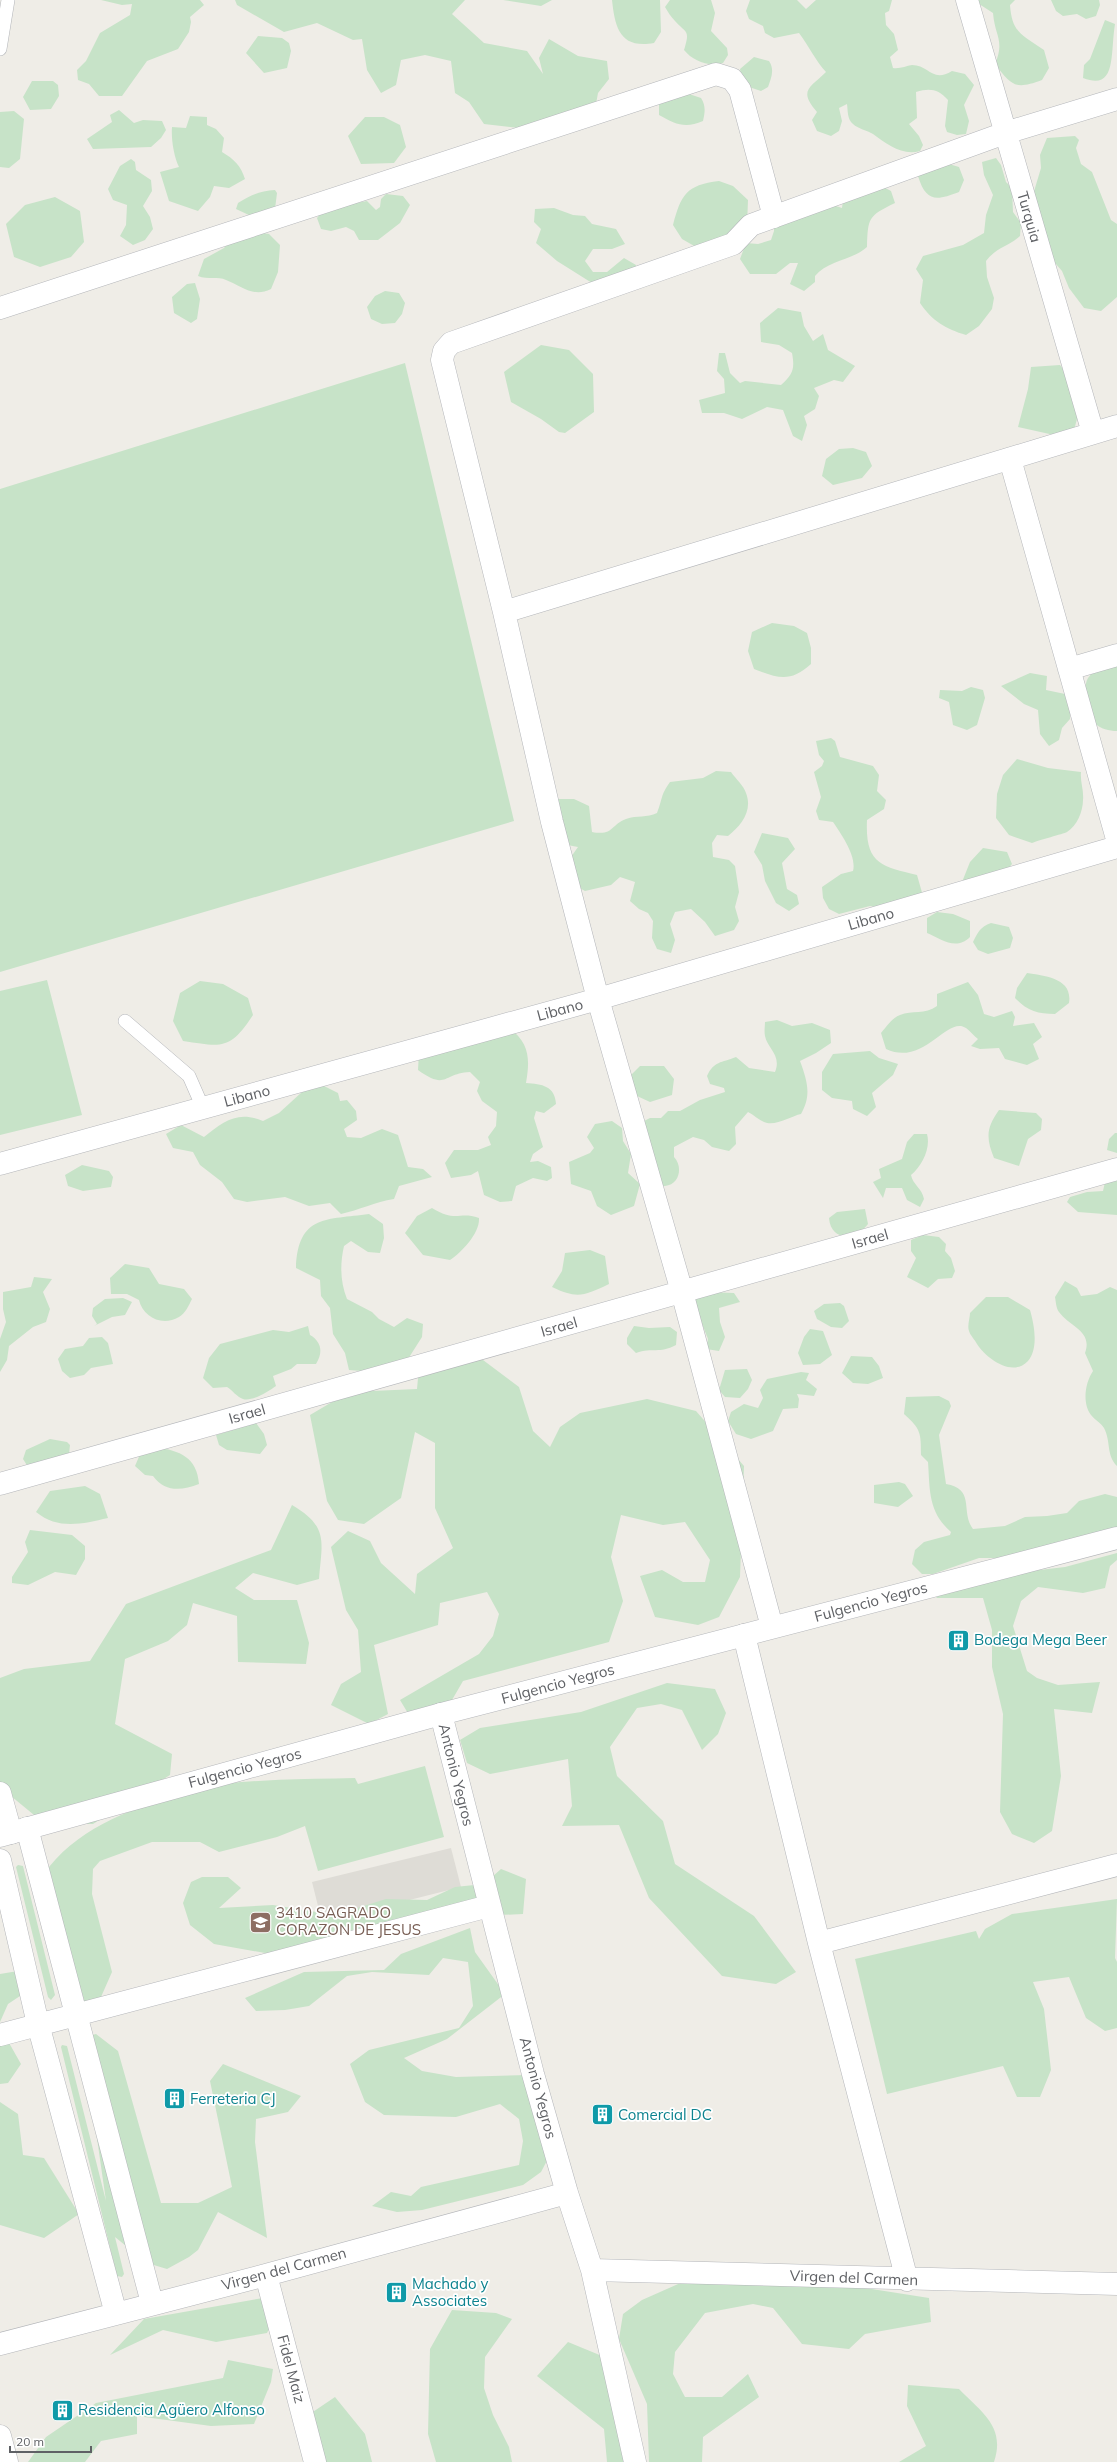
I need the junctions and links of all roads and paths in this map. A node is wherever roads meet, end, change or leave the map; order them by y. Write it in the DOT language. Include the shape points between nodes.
graph roads {
  1 [pos="8,0"];
  2 [pos="967,0"];
  3 [pos="0,49"];
  4 [pos="1117,99"];
  5 [pos="1005,133"];
  6 [pos="774,217"];
  7 [pos="0,308"];
  8 [pos="1117,426"];
  9 [pos="1093,433"];
  10 [pos="1010,458"];
  11 [pos="504,612"];
  12 [pos="1117,655"];
  13 [pos="1069,669"];
  14 [pos="1117,839"];
  15 [pos="1117,847"];
  16 [pos="598,999"];
  17 [pos="125,1021"];
  18 [pos="203,1108"];
  19 [pos="0,1164"];
  20 [pos="1117,1168"];
  21 [pos="682,1292"];
  22 [pos="0,1484"];
  23 [pos="1117,1538"];
  24 [pos="772,1627"];
  25 [pos="744,1635"];
  26 [pos="441,1714"];
  27 [pos="0,1793"];
  28 [pos="13,1832"];
  29 [pos="0,1860"];
  30 [pos="1117,1865"];
  31 [pos="489,1906"];
  32 [pos="819,1944"];
  33 [pos="75,2014"];
  34 [pos="38,2024"];
  35 [pos="0,2035"];
  36 [pos="566,2193"];
  37 [pos="592,2270"];
  38 [pos="266,2275"];
  39 [pos="907,2280"];
  40 [pos="1117,2284"];
  41 [pos="152,2303"];
  42 [pos="116,2314"];
  43 [pos="0,2344"];
  44 [pos="0,2436"];
  45 [pos="6,2462"];
  46 [pos="315,2462"];
  47 [pos="636,2462"];
  1 -- 3 [label="lane"];
  2 -- 5 [label="street, Turquia"];
  4 -- 5 [label="street"];
  5 -- 6 [label="street"];
  5 -- 9 [label="street, Turquia"];
  6 -- 7 [label="street" via="740,90 732,78 716,74"];
  6 -- 11 [label="street" via="751,225 733,244 451,343 444,351 442,360"];
  8 -- 9 [label="street"];
  9 -- 10 [label="street"];
  10 -- 11 [label="street"];
  10 -- 13 [label="street"];
  11 -- 16 [label="street" via="552,822"];
  12 -- 13 [label="street"];
  13 -- 14 [label="street"];
  15 -- 16 [label="street, Libano"];
  16 -- 18 [label="street, Libano"];
  16 -- 21 [label="street"];
  17 -- 18 [label="lane" via="189,1076"];
  18 -- 19 [label="street, Libano"];
  20 -- 21 [label="street, Israel"];
  21 -- 22 [label="street, Israel"];
  21 -- 24 [label="street"];
  23 -- 24 [label="street, Fulgencio Yegros"];
  24 -- 25 [label="street, Fulgencio Yegros"];
  25 -- 26 [label="street, Fulgencio Yegros"];
  25 -- 32 [label="street"];
  26 -- 28 [label="street, Fulgencio Yegros"];
  26 -- 31 [label="street, Antonio Yegros"];
  27 -- 28 [label="street"];
  28 -- 33 [label="street"];
  29 -- 34 [label="street"];
  30 -- 32 [label="street"];
  31 -- 33 [label="street"];
  31 -- 36 [label="street, Antonio Yegros"];
  32 -- 39 [label="street"];
  33 -- 34 [label="street"];
  33 -- 41 [label="street"];
  34 -- 35 [label="street"];
  34 -- 42 [label="street"];
  36 -- 37 [label="street, Antonio Yegros"];
  36 -- 38 [label="street, Virgen del Carmen"];
  37 -- 39 [label="street, Virgen del Carmen"];
  37 -- 47 [label="street, Antonio Yegros"];
  38 -- 41 [label="street, Virgen del Carmen"];
  38 -- 46 [label="street, Fidel Maiz"];
  39 -- 40 [label="street, Virgen del Carmen"];
  41 -- 42 [label="street, Virgen del Carmen"];
  42 -- 43 [label="street, Virgen del Carmen"];
  44 -- 45 [label="street"];
}
